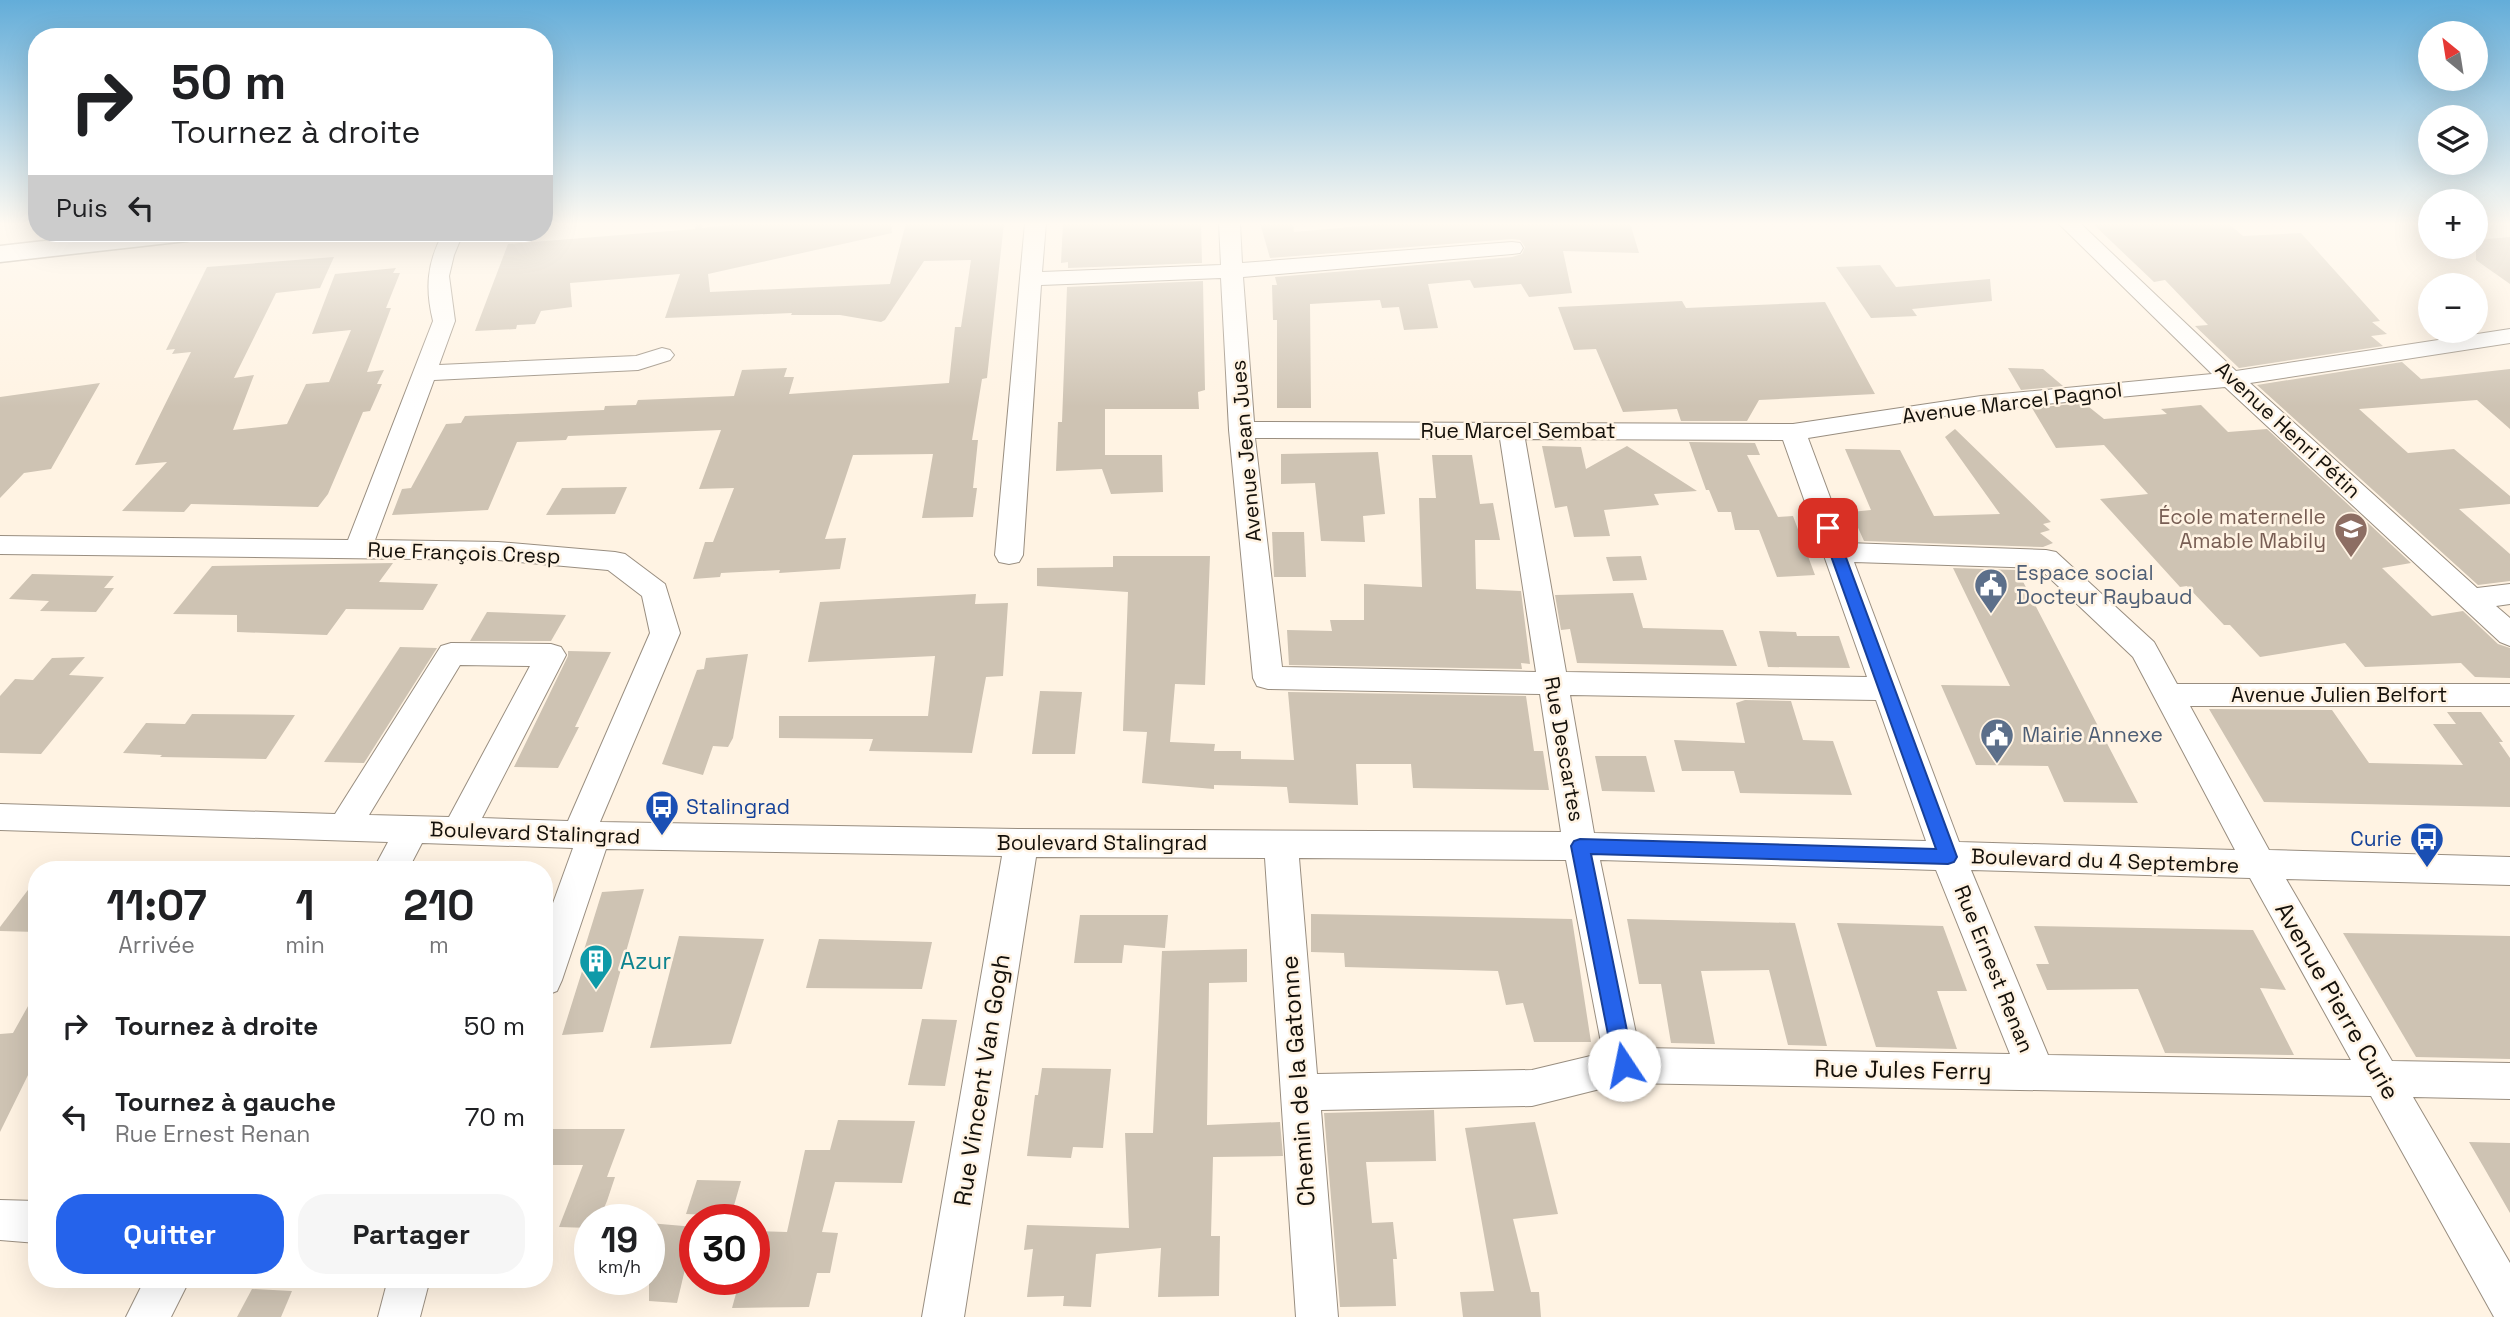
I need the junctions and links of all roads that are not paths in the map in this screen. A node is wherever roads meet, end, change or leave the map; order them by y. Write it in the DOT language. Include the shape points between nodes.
graph roads {
  1 [pos="436,284"];
  2 [pos="1031,284"];
  3 [pos="1232,284"];
  4 [pos="2132,284"];
  5 [pos="2510,336"];
  6 [pos="662,355"];
  7 [pos="424,373"];
  8 [pos="2231,379"];
  9 [pos="1242,430"];
  10 [pos="1511,430"];
  11 [pos="1793,432"];
  12 [pos="10,545"];
  13 [pos="358,549"];
  14 [pos="1837,552"];
  15 [pos="1009,555"];
  16 [pos="0,566"];
  17 [pos="2510,594"];
  18 [pos="2470,599"];
  19 [pos="2510,635"];
  20 [pos="1552,681"];
  21 [pos="1885,688"];
  22 [pos="2168,695"];
  23 [pos="2510,695"];
  24 [pos="0,817"];
  25 [pos="344,827"];
  26 [pos="413,829"];
  27 [pos="459,830"];
  28 [pos="586,835"];
  29 [pos="1021,843"];
  30 [pos="1281,845"];
  31 [pos="1580,846"];
  32 [pos="1948,857"];
  33 [pos="395,861"];
  34 [pos="2260,865"];
  35 [pos="2510,871"];
  36 [pos="553,949"];
  37 [pos="1624,1065"];
  38 [pos="2035,1072"];
  39 [pos="2381,1079"];
  40 [pos="2510,1081"];
  41 [pos="1299,1091"];
  42 [pos="0,1220"];
  43 [pos="28,1222"];
  44 [pos="164,1288"];
  45 [pos="406,1288"];
  46 [pos="2510,1304"];
  47 [pos="148,1317"];
  48 [pos="400,1317"];
  49 [pos="943,1317"];
  50 [pos="1317,1317"];
  1 -- 7 [label="street" via="444,321"];
  2 -- 15 [label="street"];
  3 -- 9 [label="street, Avenue Jean Jues"];
  4 -- 8 [label="street, Avenue Henri Pétin"];
  5 -- 8 [label="street, Avenue Marcel Pagnol"];
  6 -- 7 [label="street" via="638,363"];
  7 -- 13 [label="street"];
  8 -- 11 [label="street, Avenue Marcel Pagnol" via="1981,403"];
  8 -- 18 [label="street, Avenue Henri Pétin"];
  9 -- 10 [label="street, Rue Marcel Sembat"];
  9 -- 20 [label="street, Avenue Jean Jues" via="1268,678"];
  10 -- 11 [label="street, Rue Marcel Sembat"];
  10 -- 20 [label="street, Rue Descartes"];
  11 -- 14 [label="street, Rue Ernest Renan"];
  12 -- 13 [label="street, Rue François Cresp"];
  12 -- 16 [label="street"];
  13 -- 28 [label="street, Rue François Cresp" via="498,551 615,561 655,592 664,633"];
  14 -- 21 [label="street, Rue Ernest Renan"];
  14 -- 22 [label="street, Avenue Pierre Curie" via="2046,559 2144,650"];
  17 -- 18 [label="street"];
  18 -- 19 [label="street, Avenue Henri Pétin"];
  20 -- 21 [label="street"];
  20 -- 31 [label="street, Rue Descartes"];
  21 -- 32 [label="street, Rue Ernest Renan"];
  22 -- 23 [label="street, Avenue Julien Belfort"];
  22 -- 34 [label="street, Avenue Pierre Curie"];
  24 -- 25 [label="street, Boulevard Stalingrad"];
  25 -- 26 [label="street, Boulevard Stalingrad"];
  25 -- 27 [label="street" via="451,654 551,655"];
  26 -- 27 [label="street, Boulevard Stalingrad"];
  26 -- 33 [label="street"];
  27 -- 28 [label="street, Boulevard Stalingrad"];
  28 -- 29 [label="street, Boulevard Stalingrad"];
  28 -- 36 [label="street, Rue François Cresp"];
  29 -- 30 [label="street, Boulevard Stalingrad"];
  29 -- 49 [label="street, Rue Vincent Van Gogh"];
  30 -- 31 [label="street, Boulevard du 4 Septembre"];
  30 -- 41 [label="street, Chemin de la Gatonne"];
  31 -- 32 [label="street, Boulevard du 4 Septembre"];
  31 -- 37 [label="street, Rue Descartes"];
  32 -- 34 [label="street, Boulevard du 4 Septembre"];
  32 -- 38 [label="street, Rue Ernest Renan"];
  34 -- 35 [label="street, Boulevard du 4 Septembre"];
  34 -- 39 [label="street, Avenue Pierre Curie"];
  37 -- 38 [label="street, Rue Jules Ferry"];
  37 -- 41 [label="street, Rue Jules Ferry" via="1532,1088"];
  38 -- 39 [label="street, Rue Jules Ferry"];
  39 -- 40 [label="street, Rue Jules Ferry"];
  39 -- 46 [label="street, Avenue Pierre Curie"];
  41 -- 50 [label="street, Chemin de la Gatonne"];
  42 -- 43 [label="street"];
  44 -- 47 [label="street"];
  45 -- 48 [label="street"];
}
